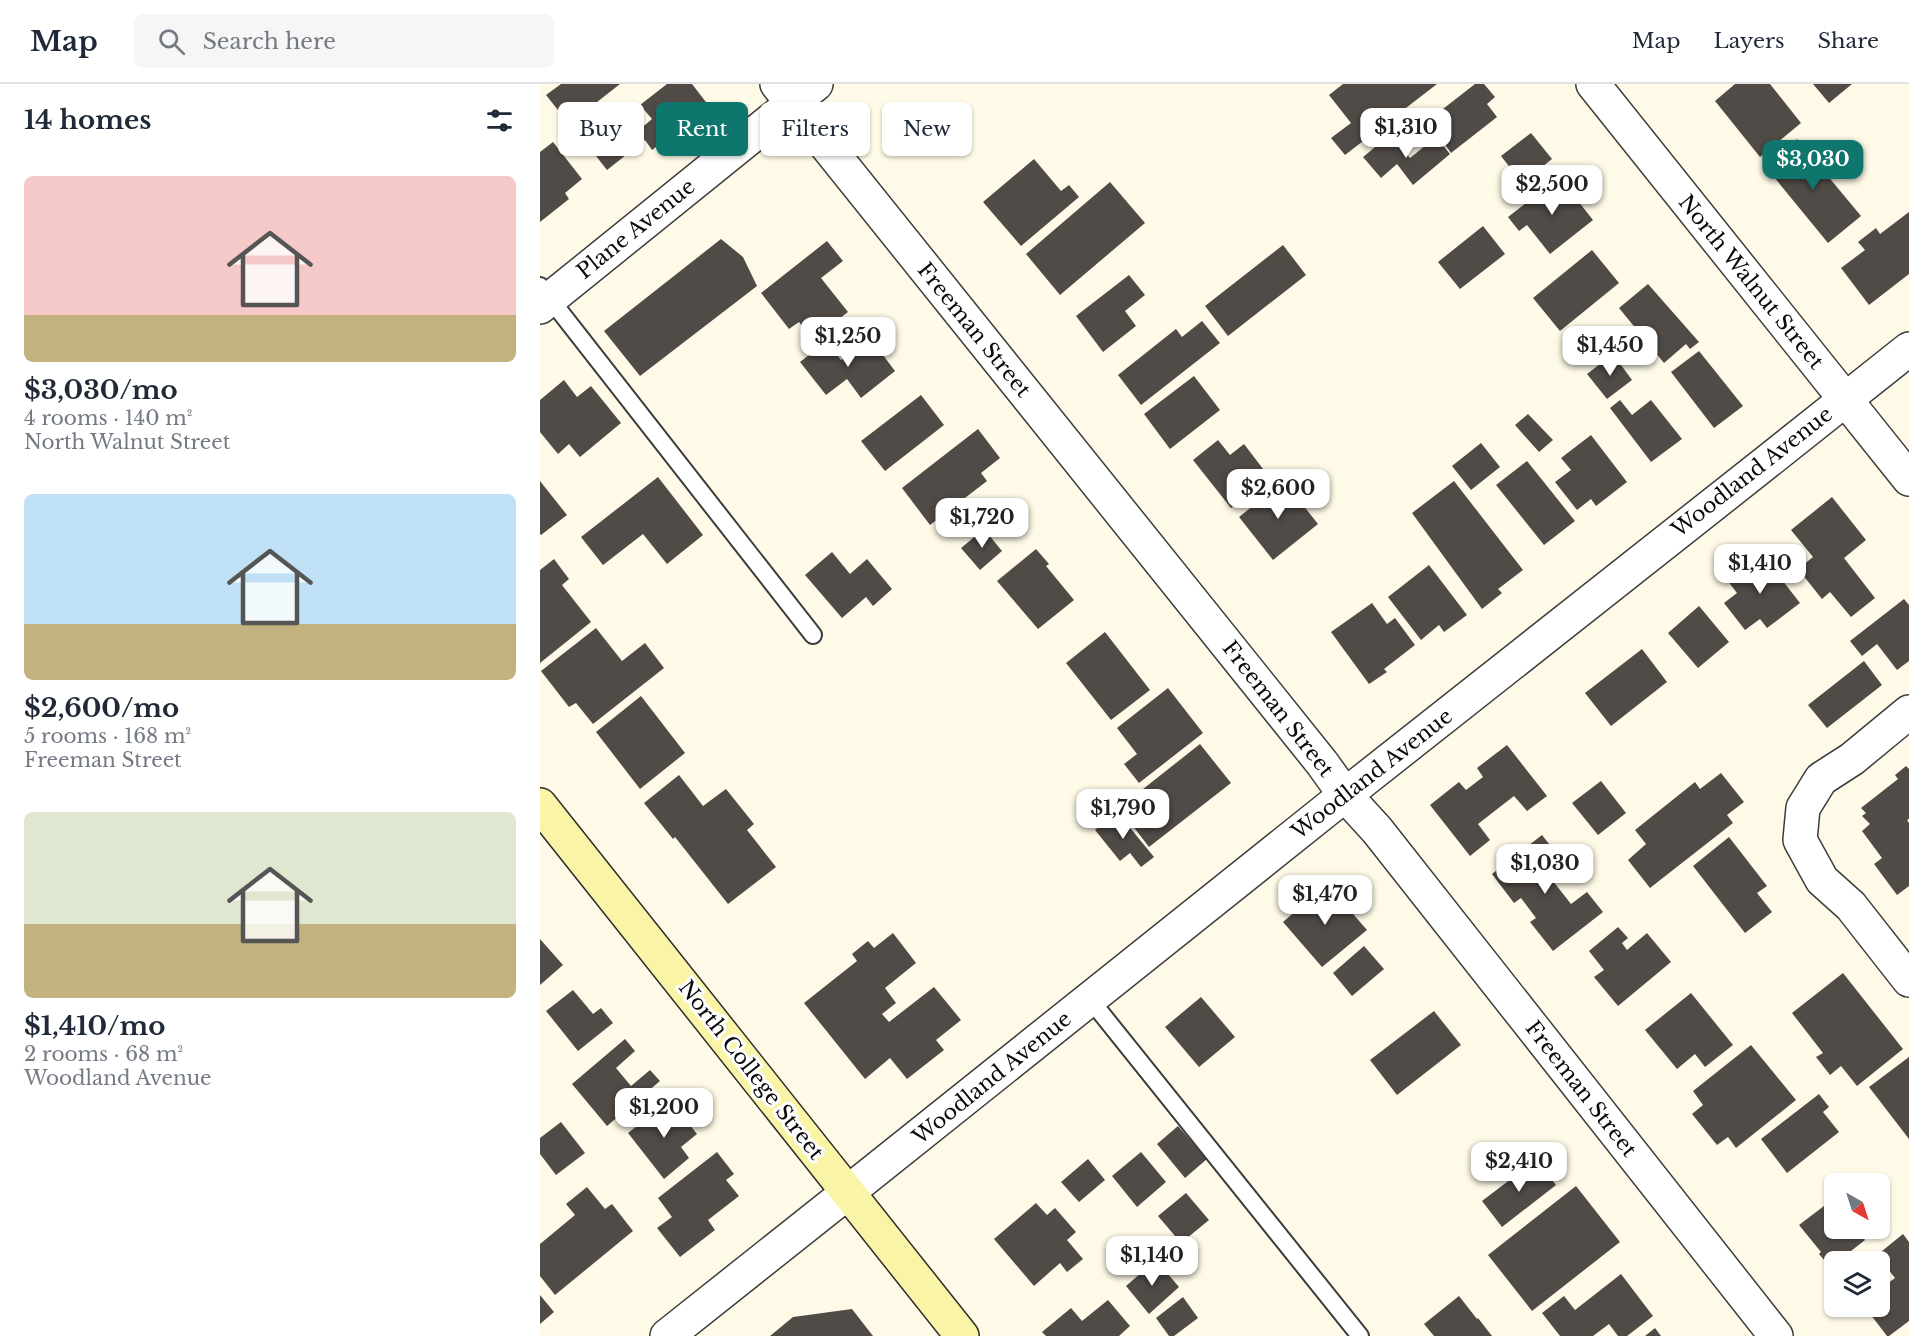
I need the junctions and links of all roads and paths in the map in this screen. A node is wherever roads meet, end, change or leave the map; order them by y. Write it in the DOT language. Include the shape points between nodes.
graph roads {
  1 [pos="1593,84"];
  2 [pos="795,90"];
  3 [pos="543,297"];
  4 [pos="1909,350"];
  5 [pos="1845,399"];
  6 [pos="1909,479"];
  7 [pos="813,635"];
  8 [pos="1909,712"];
  9 [pos="1345,795"];
  10 [pos="540,805"];
  11 [pos="1909,980"];
  12 [pos="1089,998"];
  13 [pos="847,1191"];
  14 [pos="667,1336"];
  15 [pos="962,1336"];
  16 [pos="1360,1336"];
  17 [pos="1776,1336"];
  1 -- 5 [label="street, North Walnut Street"];
  2 -- 3 [label="street, Plane Avenue"];
  2 -- 9 [label="street, Freeman Street"];
  3 -- 7 [label="lane"];
  4 -- 5 [label="street, Woodland Avenue"];
  5 -- 6 [label="street, North Walnut Street"];
  5 -- 9 [label="street, Woodland Avenue"];
  8 -- 11 [label="street" via="1821,779 1803,808 1800,840 1822,880 1851,906"];
  9 -- 12 [label="street, Woodland Avenue"];
  9 -- 17 [label="street, Freeman Street" via="1377,830"];
  10 -- 13 [label="street, North College Street"];
  12 -- 13 [label="street, Woodland Avenue"];
  12 -- 16 [label="lane"];
  13 -- 14 [label="street, Woodland Avenue"];
  13 -- 15 [label="street, North College Street"];
}
